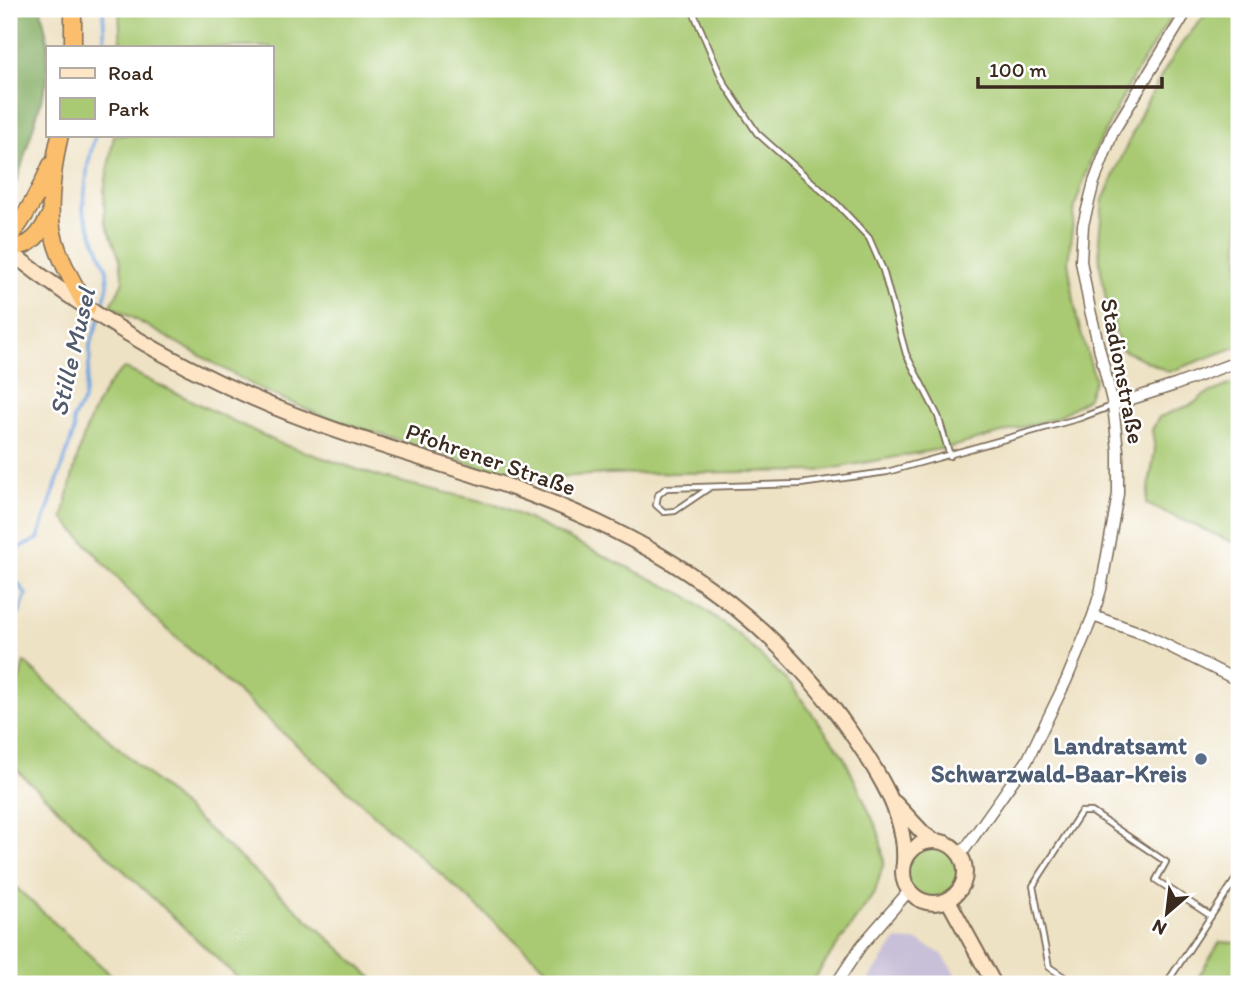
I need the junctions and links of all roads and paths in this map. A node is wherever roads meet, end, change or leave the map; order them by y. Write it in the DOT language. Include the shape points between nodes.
graph roads {
  1 [pos="73,9"];
  2 [pos="692,9"];
  3 [pos="1188,9"];
  4 [pos="73,46"];
  5 [pos="60,136"];
  6 [pos="56,153"];
  7 [pos="51,212"];
  8 [pos="9,238"];
  9 [pos="9,249"];
  10 [pos="87,308"];
  11 [pos="1239,361"];
  12 [pos="1112,405"];
  13 [pos="950,456"];
  14 [pos="709,488"];
  15 [pos="1093,616"];
  16 [pos="1239,681"];
  17 [pos="890,798"];
  18 [pos="934,841"];
  19 [pos="960,856"];
  20 [pos="904,862"];
  21 [pos="1239,874"];
  22 [pos="908,892"];
  23 [pos="948,900"];
  24 [pos="1211,916"];
  25 [pos="836,984"];
  26 [pos="994,984"];
  27 [pos="1075,984"];
  28 [pos="1166,984"];
  1 -- 4 [label="highway"];
  2 -- 13 [label="lane" via="724,83 757,133 869,238 883,270 906,354 938,416"];
  3 -- 12 [label="street, Stadionstraße" via="1113,132 1083,225 1081,261"];
  5 -- 6 [label="highway"];
  6 -- 7 [label="highway"];
  6 -- 8 [label="highway" via="37,198"];
  7 -- 9 [label="highway" via="42,232 30,243"];
  7 -- 10 [label="highway" via="57,248"];
  9 -- 10 [label="main road, Pfohrener Straße"];
  10 -- 17 [label="main road, Pfohrener Straße" via="213,380 281,410 545,500 608,526 667,558 750,619 798,665 845,724"];
  11 -- 12 [label="street"];
  12 -- 13 [label="lane"];
  12 -- 15 [label="street, Stadionstraße" via="1118,494"];
  13 -- 14 [label="lane" via="887,472 800,484"];
  14 -- 14 [label="lane" via="667,488 658,495 656,505 664,512 675,511"];
  15 -- 16 [label="street" via="1144,634"];
  15 -- 19 [label="street, Stadionstraße" via="1027,761"];
  17 -- 18 [label="main road, Pfohrener Straße"];
  17 -- 20 [label="main road, Pfohrener Straße" via="905,845"];
  18 -- 19 [label="main road" via="954,848"];
  18 -- 20 [label="main road" via="916,846"];
  19 -- 23 [label="main road" via="965,876 957,894"];
  20 -- 22 [label="main road"];
  21 -- 24 [label="lane"];
  22 -- 23 [label="main road" via="929,903"];
  22 -- 25 [label="street" via="861,946"];
  23 -- 26 [label="main road"];
  24 -- 27 [label="lane" via="1156,880 1166,862 1091,812 1081,812 1033,886 1049,967"];
  24 -- 28 [label="lane"];
}
